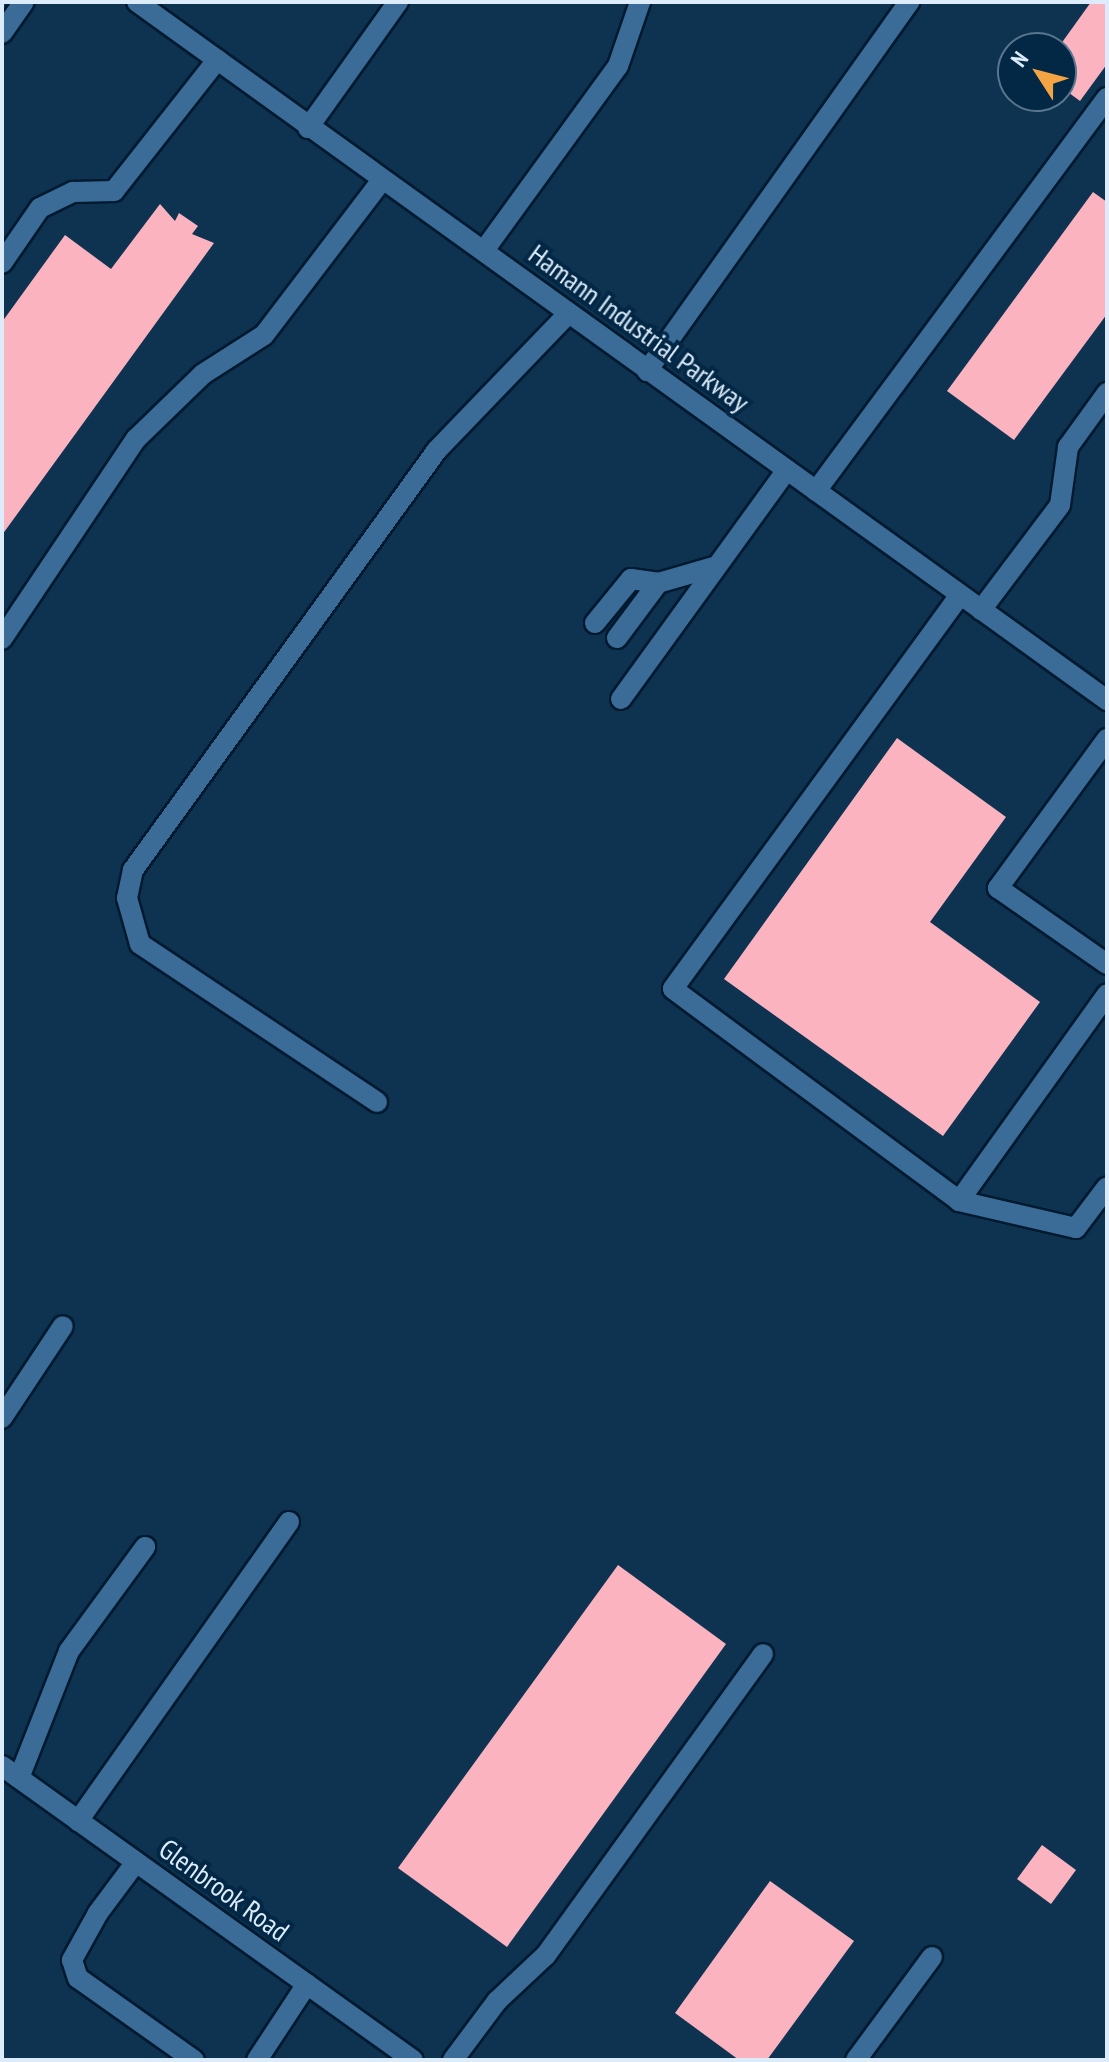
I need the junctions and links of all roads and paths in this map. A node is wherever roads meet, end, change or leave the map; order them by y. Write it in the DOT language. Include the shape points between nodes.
graph roads {
  1 [pos="24,2"];
  2 [pos="137,2"];
  3 [pos="398,2"];
  4 [pos="640,2"];
  5 [pos="909,2"];
  6 [pos="2,33"];
  7 [pos="217,60"];
  8 [pos="1107,98"];
  9 [pos="308,128"];
  10 [pos="382,180"];
  11 [pos="485,249"];
  12 [pos="2,263"];
  13 [pos="568,314"];
  14 [pos="647,371"];
  15 [pos="1107,393"];
  16 [pos="787,470"];
  17 [pos="816,491"];
  18 [pos="717,566"];
  19 [pos="658,583"];
  20 [pos="960,595"];
  21 [pos="981,610"];
  22 [pos="595,623"];
  23 [pos="617,638"];
  24 [pos="2,639"];
  25 [pos="621,699"];
  26 [pos="1107,700"];
  27 [pos="1107,739"];
  28 [pos="1107,964"];
  29 [pos="1107,994"];
  30 [pos="377,1102"];
  31 [pos="1107,1187"];
  32 [pos="959,1201"];
  33 [pos="63,1326"];
  34 [pos="2,1418"];
  35 [pos="289,1522"];
  36 [pos="145,1547"];
  37 [pos="763,1654"];
  38 [pos="10,1772"];
  39 [pos="78,1821"];
  40 [pos="136,1862"];
  41 [pos="932,1957"];
  42 [pos="307,1984"];
  43 [pos="194,2060"];
  44 [pos="257,2060"];
  45 [pos="413,2060"];
  46 [pos="453,2060"];
  47 [pos="856,2060"];
  1 -- 6 [label="street"];
  2 -- 7 [label="street, Hamann Industrial Parkway"];
  3 -- 9 [label="street"];
  4 -- 11 [label="street" via="618,66"];
  5 -- 14 [label="street"];
  7 -- 9 [label="street, Hamann Industrial Parkway"];
  7 -- 12 [label="street" via="114,191 73,192 40,208"];
  8 -- 17 [label="street"];
  9 -- 10 [label="street, Hamann Industrial Parkway"];
  10 -- 11 [label="street, Hamann Industrial Parkway"];
  10 -- 24 [label="street" via="264,335 203,374 136,439"];
  11 -- 13 [label="street, Hamann Industrial Parkway"];
  13 -- 14 [label="street, Hamann Industrial Parkway"];
  13 -- 30 [label="street" via="437,450 133,870 127,898 140,944"];
  14 -- 16 [label="street, Hamann Industrial Parkway"];
  15 -- 21 [label="street" via="1068,447 1060,505"];
  16 -- 17 [label="street, Hamann Industrial Parkway"];
  16 -- 18 [label="street"];
  17 -- 20 [label="street, Hamann Industrial Parkway"];
  18 -- 19 [label="street"];
  18 -- 25 [label="street"];
  19 -- 22 [label="street" via="631,579"];
  19 -- 23 [label="street"];
  20 -- 21 [label="street, Hamann Industrial Parkway"];
  20 -- 32 [label="street" via="673,989"];
  21 -- 26 [label="street, Hamann Industrial Parkway"];
  27 -- 28 [label="street" via="998,888"];
  29 -- 32 [label="street"];
  31 -- 32 [label="street" via="1076,1228"];
  33 -- 34 [label="street"];
  35 -- 39 [label="street"];
  36 -- 38 [label="street" via="69,1651"];
  37 -- 46 [label="street" via="546,1955 497,2001"];
  38 -- 39 [label="street, Glenbrook Road"];
  39 -- 40 [label="street, Glenbrook Road"];
  40 -- 42 [label="street, Glenbrook Road"];
  40 -- 43 [label="street" via="72,1960 78,1978"];
  41 -- 47 [label="street"];
  42 -- 44 [label="street"];
  42 -- 45 [label="street, Glenbrook Road"];
}
